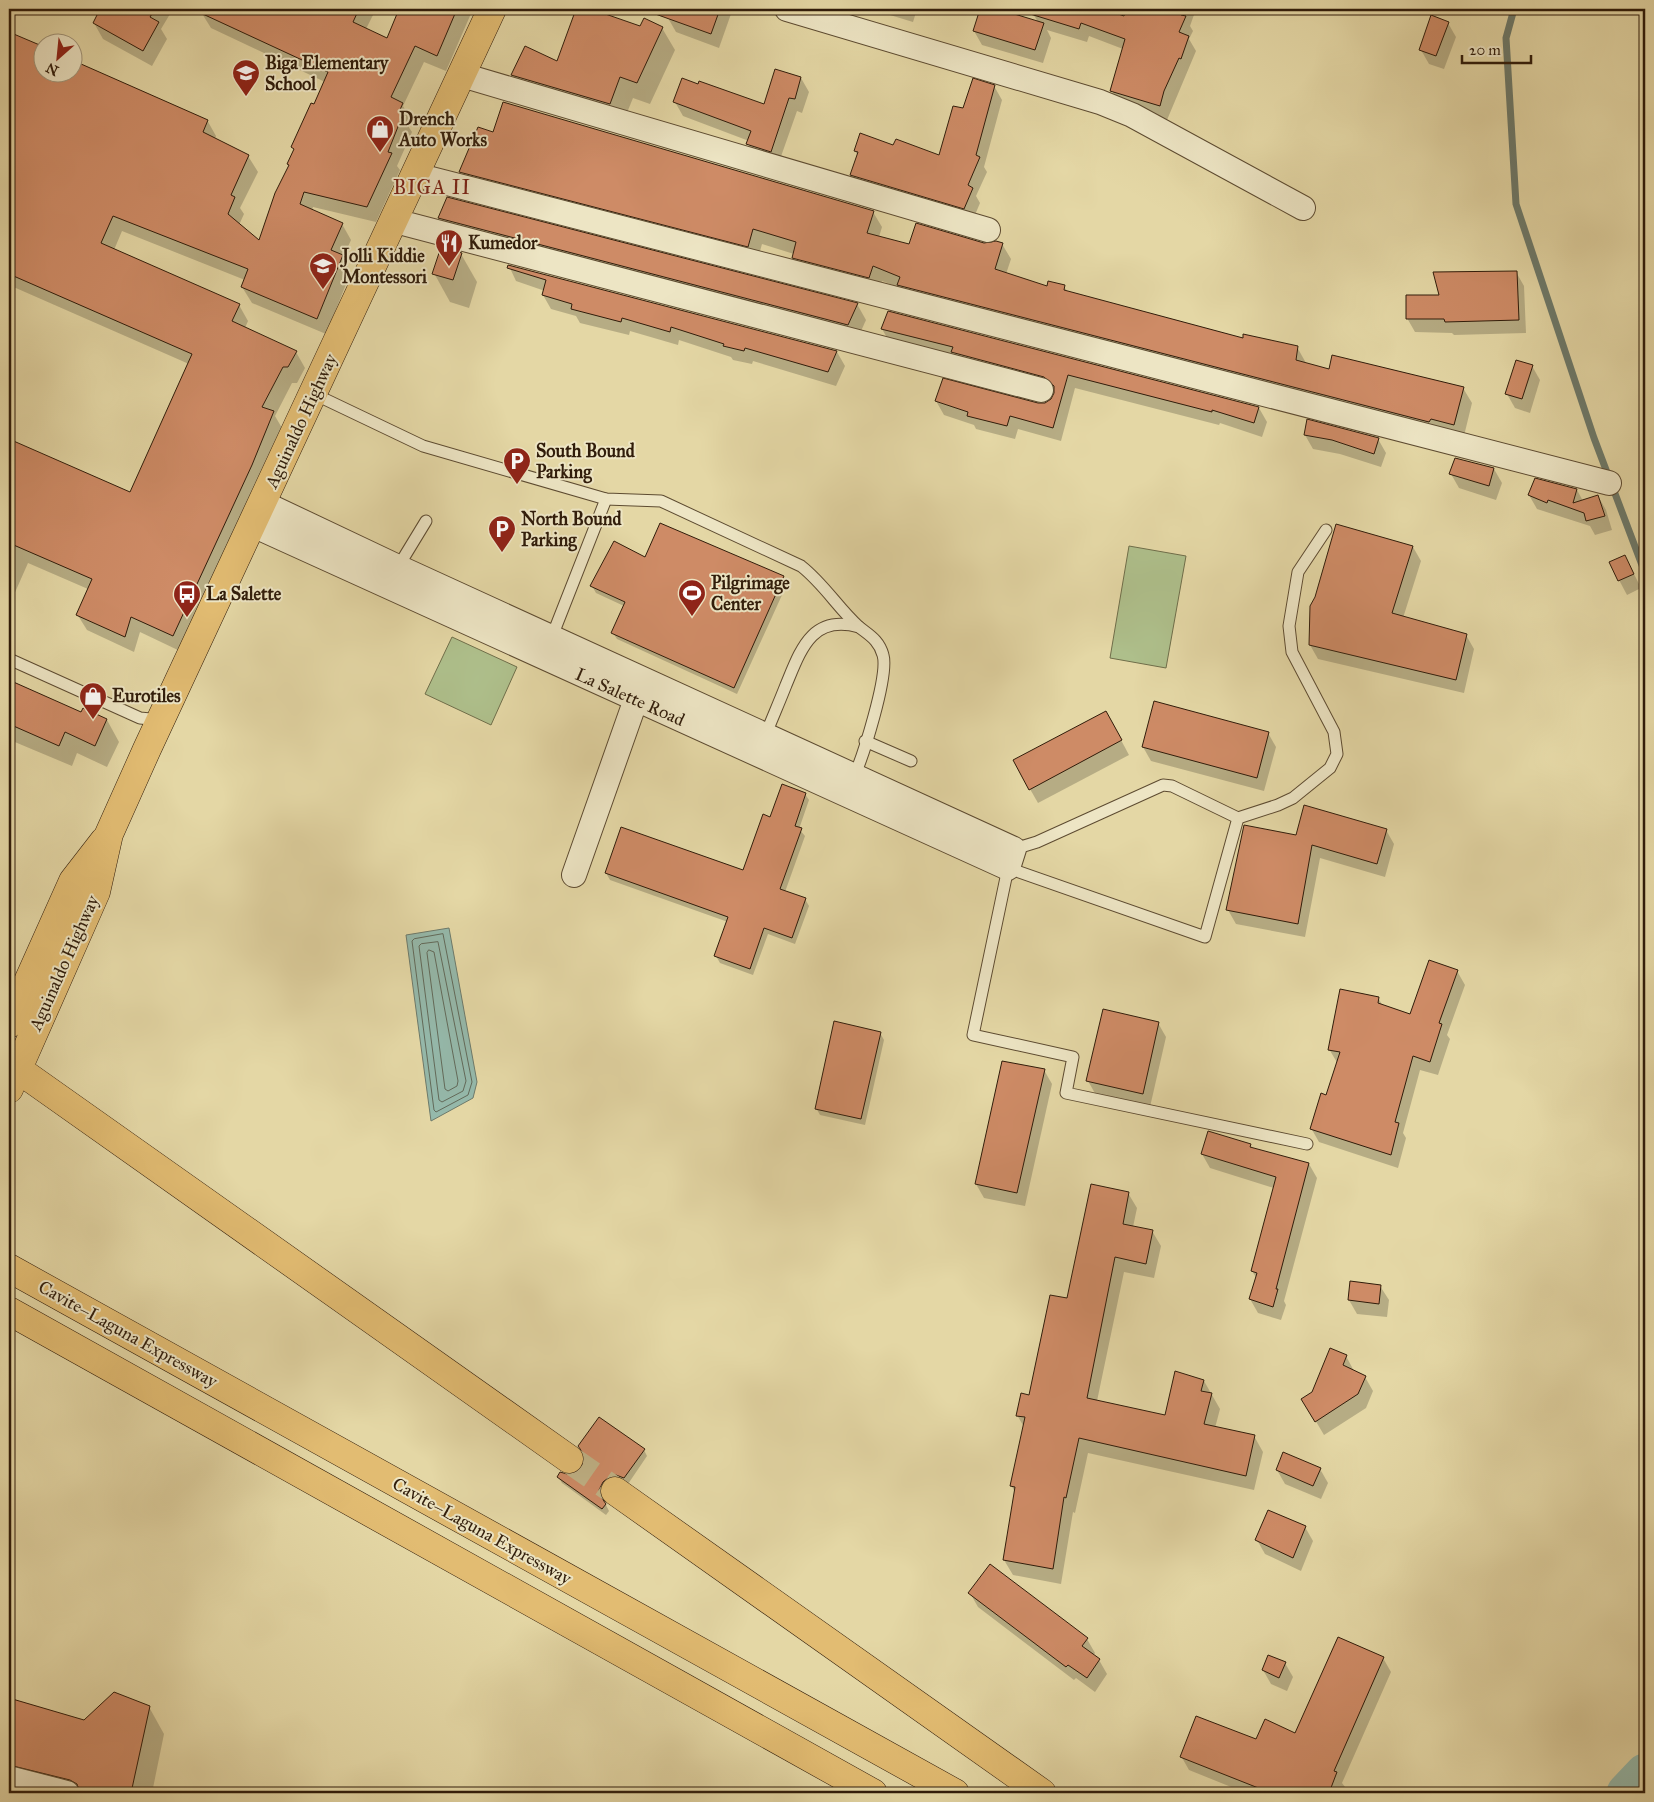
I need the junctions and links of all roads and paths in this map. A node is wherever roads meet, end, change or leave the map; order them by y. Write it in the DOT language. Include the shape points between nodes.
graph roads {
  1 [pos="492,9"];
  2 [pos="787,9"];
  3 [pos="462,75"];
  4 [pos="416,175"];
  5 [pos="1303,208"];
  6 [pos="395,220"];
  7 [pos="988,230"];
  8 [pos="1041,390"];
  9 [pos="314,394"];
  10 [pos="1609,483"];
  11 [pos="606,499"];
  12 [pos="258,514"];
  13 [pos="426,521"];
  14 [pos="1326,530"];
  15 [pos="398,567"];
  16 [pos="859,627"];
  17 [pos="547,647"];
  18 [pos="9,659"];
  19 [pos="640,689"];
  20 [pos="160,720"];
  21 [pos="865,741"];
  22 [pos="762,745"];
  23 [pos="911,762"];
  24 [pos="850,785"];
  25 [pos="1238,818"];
  26 [pos="109,834"];
  27 [pos="1011,858"];
  28 [pos="574,875"];
  29 [pos="9,1024"];
  30 [pos="11,1074"];
  31 [pos="1307,1144"];
  32 [pos="9,1268"];
  33 [pos="9,1311"];
  34 [pos="569,1459"];
  35 [pos="615,1491"];
  36 [pos="9,1778"];
  37 [pos="67,1793"];
  38 [pos="873,1793"];
  39 [pos="955,1793"];
  40 [pos="1042,1793"];
  1 -- 3 [label="main road, Aguinaldo Highway"];
  2 -- 5 [label="street" via="1100,102 1132,115"];
  3 -- 4 [label="main road, Aguinaldo Highway"];
  3 -- 7 [label="street"];
  4 -- 6 [label="main road, Aguinaldo Highway"];
  4 -- 10 [label="street"];
  6 -- 8 [label="street"];
  6 -- 9 [label="main road, Aguinaldo Highway"];
  9 -- 11 [label="lane" via="423,446"];
  9 -- 12 [label="main road, Aguinaldo Highway"];
  11 -- 16 [label="lane" via="661,501 801,566 817,578"];
  11 -- 17 [label="lane"];
  12 -- 15 [label="street, La Salette Road"];
  12 -- 17 [label="street, La Salette Road"];
  12 -- 20 [label="main road, Aguinaldo Highway"];
  13 -- 15 [label="lane"];
  14 -- 25 [label="lane" via="1298,572 1289,626 1292,652 1334,732 1337,754 1330,768 1292,798"];
  15 -- 17 [label="street, La Salette Road"];
  16 -- 21 [label="lane" via="877,642 885,665"];
  16 -- 22 [label="lane" via="835,624 823,628 809,639 796,660"];
  17 -- 19 [label="street, La Salette Road"];
  18 -- 20 [label="lane" via="140,718"];
  19 -- 22 [label="street, La Salette Road"];
  19 -- 28 [label="street"];
  20 -- 26 [label="main road, Aguinaldo Highway"];
  21 -- 23 [label="lane"];
  21 -- 24 [label="lane"];
  22 -- 24 [label="street, La Salette Road"];
  24 -- 27 [label="street, La Salette Road"];
  25 -- 27 [label="lane" via="1172,786 1163,785 1037,842"];
  25 -- 27 [label="lane" via="1205,937"];
  26 -- 29 [label="main road, Aguinaldo Highway" via="73,881"];
  26 -- 30 [label="main road, Aguinaldo Highway" via="96,892"];
  27 -- 31 [label="lane" via="973,1035 1073,1057 1066,1092"];
  30 -- 34 [label="main road"];
  32 -- 39 [label="main road, Cavite–Laguna Expressway"];
  33 -- 38 [label="main road"];
  35 -- 40 [label="main road"];
  36 -- 37 [label="street"];
}
